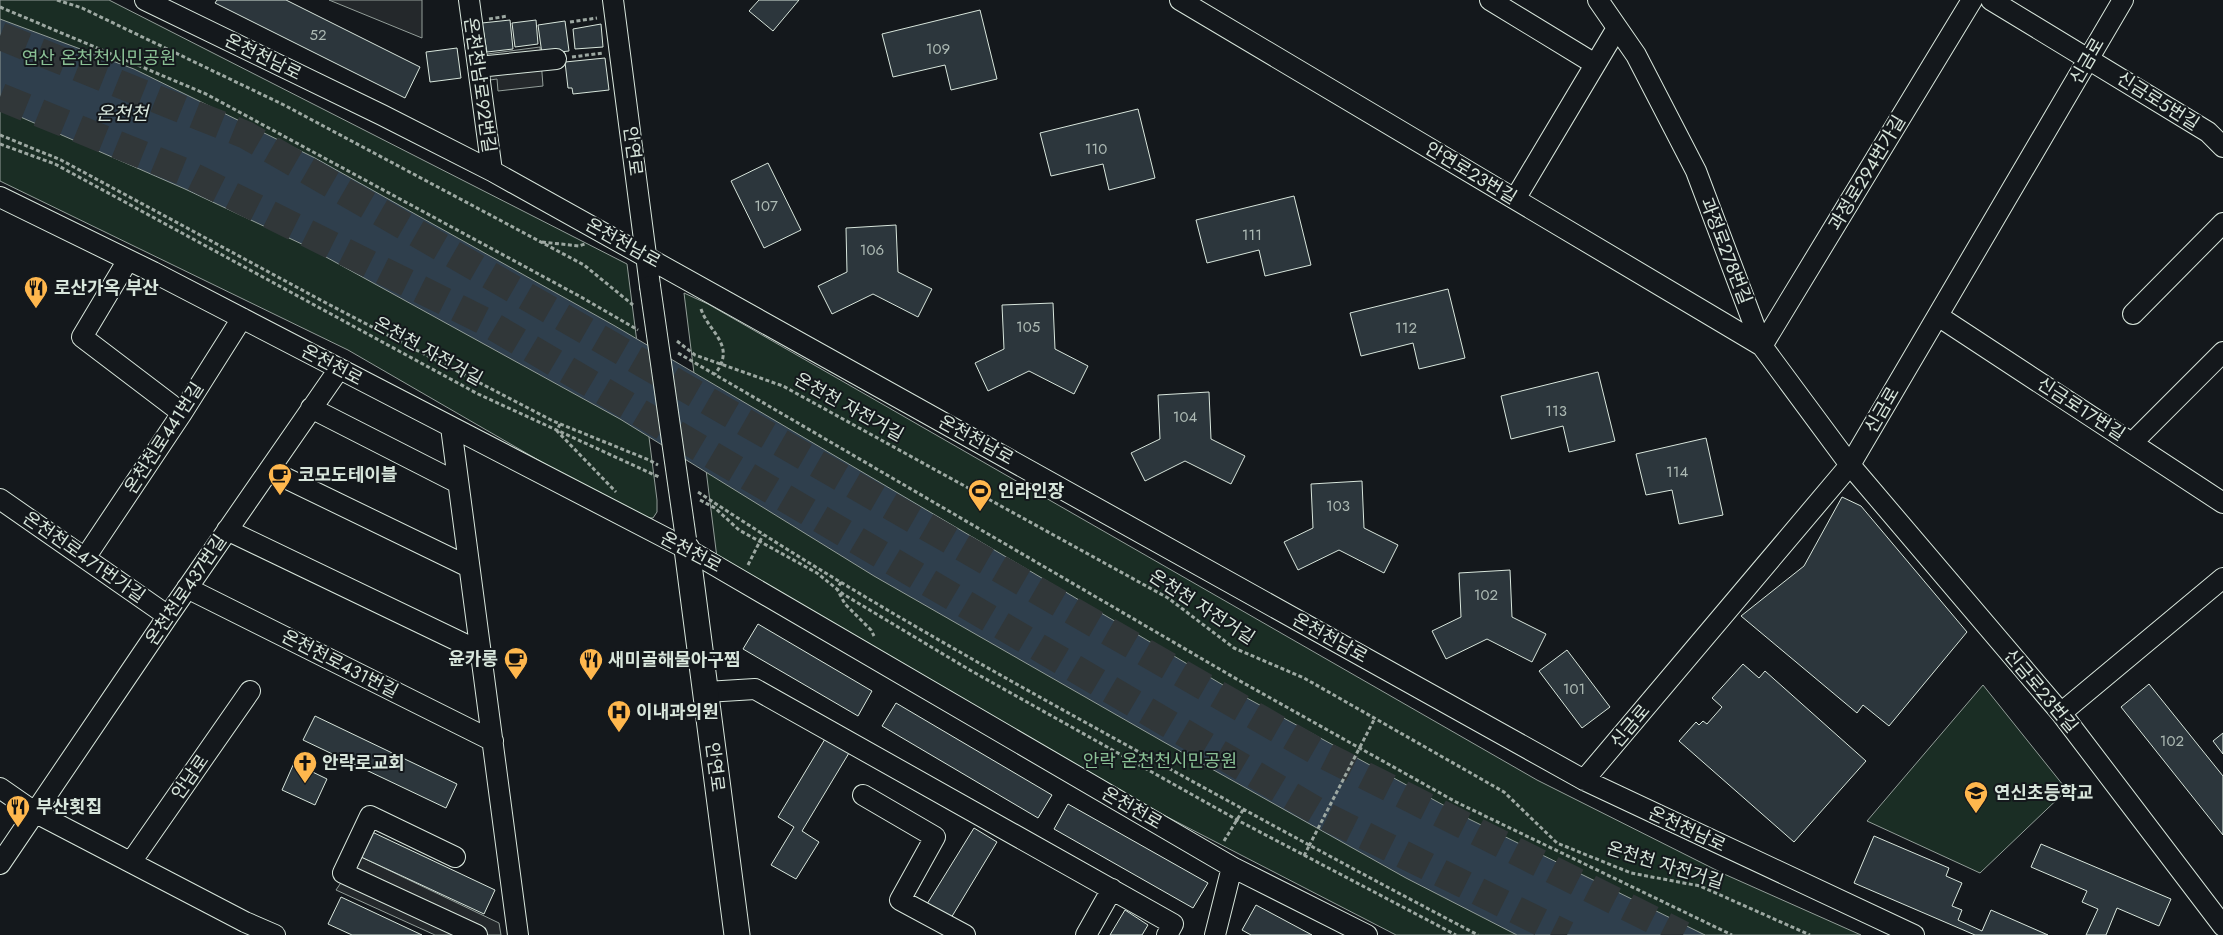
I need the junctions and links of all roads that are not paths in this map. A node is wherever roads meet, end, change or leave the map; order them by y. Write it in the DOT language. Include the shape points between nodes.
graph roads {
  1 [pos="145,0"];
  2 [pos="469,0"];
  3 [pos="1180,0"];
  4 [pos="1490,0"];
  5 [pos="1598,0"];
  6 [pos="1972,0"];
  7 [pos="1991,0"];
  8 [pos="2123,0"];
  9 [pos="614,8"];
  10 [pos="1617,28"];
  11 [pos="2089,58"];
  12 [pos="556,59"];
  13 [pos="1595,64"];
  14 [pos="478,67"];
  15 [pos="2223,148"];
  16 [pos="492,170"];
  17 [pos="0,197"];
  18 [pos="1515,199"];
  19 [pos="2223,223"];
  20 [pos="646,256"];
  21 [pos="128,260"];
  22 [pos="2133,314"];
  23 [pos="1938,316"];
  24 [pos="242,318"];
  25 [pos="1762,346"];
  26 [pos="2223,352"];
  27 [pos="338,369"];
  28 [pos="311,408"];
  29 [pos="182,413"];
  30 [pos="451,427"];
  31 [pos="2132,443"];
  32 [pos="1850,465"];
  33 [pos="269,470"];
  34 [pos="458,483"];
  35 [pos="0,499"];
  36 [pos="2223,504"];
  37 [pos="227,530"];
  38 [pos="686,544"];
  39 [pos="85,558"];
  40 [pos="470,567"];
  41 [pos="2223,578"];
  42 [pos="187,588"];
  43 [pos="168,616"];
  44 [pos="481,652"];
  45 [pos="250,691"];
  46 [pos="706,692"];
  47 [pos="2061,713"];
  48 [pos="492,741"];
  49 [pos="1584,780"];
  50 [pos="0,788"];
  51 [pos="862,795"];
  52 [pos="36,812"];
  53 [pos="455,857"];
  54 [pos="131,862"];
  55 [pos="0,864"];
  56 [pos="1232,867"];
  57 [pos="1112,889"];
  58 [pos="2223,926"];
  59 [pos="242,928"];
  60 [pos="274,935"];
  61 [pos="477,935"];
  62 [pos="518,935"];
  63 [pos="737,935"];
  64 [pos="965,935"];
  65 [pos="1086,935"];
  66 [pos="1167,935"];
  67 [pos="1215,935"];
  68 [pos="1367,935"];
  69 [pos="1914,935"];
  1 -- 16 [label="street, 온천천남로"];
  2 -- 14 [label="street, 온천천남로92번길"];
  3 -- 18 [label="street, 안연로23번길"];
  4 -- 13 [label="street"];
  5 -- 10 [label="street, 과정로278번길"];
  6 -- 25 [label="street, 과정로294번가길"];
  7 -- 11 [label="street, 신금로5번길"];
  8 -- 11 [label="street, 신금로"];
  9 -- 20 [label="street, 안연로"];
  10 -- 13 [label="street"];
  10 -- 25 [label="street, 과정로278번길" via="1636,55 1696,171"];
  11 -- 15 [label="street, 신금로5번길" via="2208,132"];
  11 -- 23 [label="street, 신금로"];
  12 -- 14 [label="street"];
  13 -- 18 [label="street"];
  14 -- 16 [label="street, 온천천남로92번길"];
  16 -- 20 [label="street, 온천천남로"];
  17 -- 21 [label="street, 온천천로"];
  18 -- 25 [label="street, 안연로23번길"];
  19 -- 22 [label="street"];
  20 -- 38 [label="street, 안연로, bridge"];
  20 -- 49 [label="street, 온천천남로"];
  21 -- 24 [label="street, 온천천로"];
  21 -- 29 [label="street" via="82,337"];
  23 -- 31 [label="street, 신금로17번길"];
  23 -- 32 [label="street, 신금로"];
  24 -- 27 [label="street, 온천천로"];
  24 -- 29 [label="street, 온천천로441번길"];
  25 -- 32 [label="street, 과정로278번길"];
  26 -- 31 [label="street"];
  27 -- 28 [label="street, 온천천로437번길"];
  27 -- 30 [label="street, 온천천로"];
  28 -- 33 [label="street, 온천천로437번길"];
  28 -- 34 [label="street"];
  29 -- 39 [label="street, 온천천로441번길"];
  30 -- 34 [label="street"];
  30 -- 38 [label="street, 온천천로"];
  31 -- 36 [label="street, 신금로17번길"];
  32 -- 47 [label="street, 신금로23번길"];
  32 -- 49 [label="street, 신금로"];
  33 -- 37 [label="street, 온천천로437번길"];
  33 -- 40 [label="street"];
  34 -- 40 [label="street"];
  35 -- 39 [label="street, 온천천로471번가길"];
  37 -- 42 [label="street, 온천천로437번길"];
  37 -- 44 [label="street"];
  38 -- 46 [label="main road, 안연로"];
  38 -- 56 [label="street, 온천천로"];
  39 -- 43 [label="street, 온천천로471번가길"];
  40 -- 44 [label="street"];
  41 -- 47 [label="street"];
  42 -- 43 [label="street, 온천천로437번길"];
  42 -- 48 [label="street, 온천천로431번길"];
  43 -- 52 [label="street, 온천천로437번길"];
  44 -- 48 [label="street"];
  45 -- 54 [label="street, 안남로"];
  46 -- 57 [label="street" via="755,689"];
  46 -- 63 [label="main road, 안연로"];
  47 -- 58 [label="street, 신금로23번길"];
  48 -- 62 [label="street"];
  49 -- 69 [label="street, 온천천남로"];
  50 -- 52 [label="street"];
  51 -- 64 [label="street" via="935,837 900,900"];
  52 -- 54 [label="street"];
  52 -- 55 [label="street, 온천천로437번길"];
  53 -- 61 [label="street" via="370,816 343,873"];
  54 -- 59 [label="street"];
  56 -- 67 [label="street"];
  56 -- 68 [label="street, 온천천로"];
  57 -- 65 [label="street"];
  57 -- 66 [label="street" via="1173,924"];
  59 -- 60 [label="street"];
}
